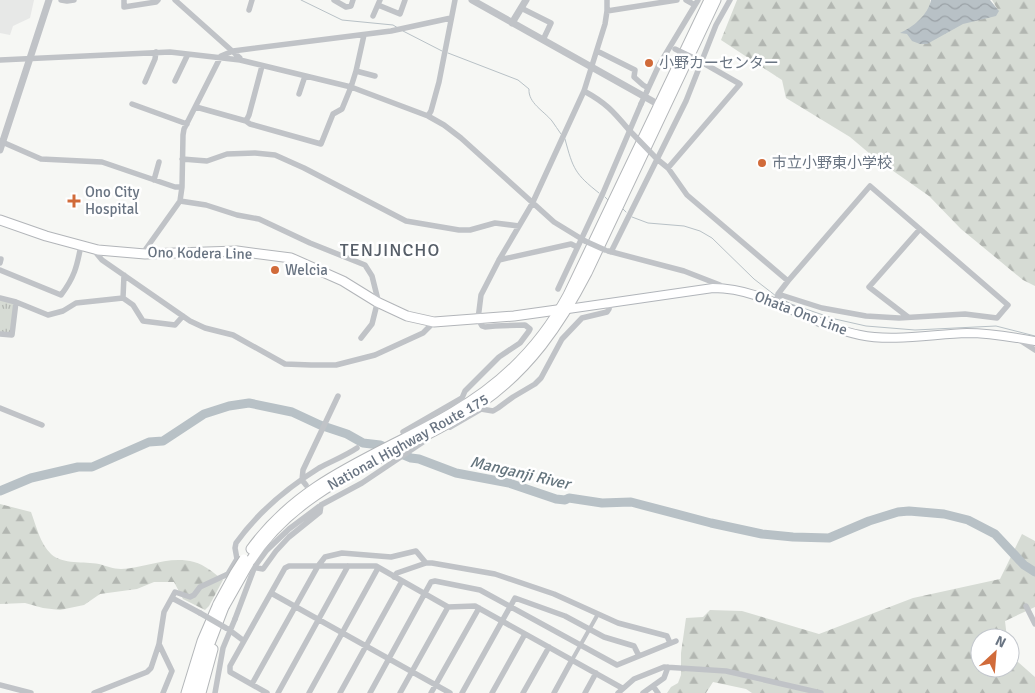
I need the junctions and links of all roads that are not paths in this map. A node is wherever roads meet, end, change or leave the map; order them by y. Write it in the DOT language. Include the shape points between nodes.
graph roads {
  1 [pos="49,0"];
  2 [pos="61,0"];
  3 [pos="74,0"];
  4 [pos="124,0"];
  5 [pos="158,0"];
  6 [pos="186,0"];
  7 [pos="252,0"];
  8 [pos="334,0"];
  9 [pos="353,0"];
  10 [pos="405,0"];
  11 [pos="455,0"];
  12 [pos="472,0"];
  13 [pos="526,0"];
  14 [pos="607,0"];
  15 [pos="675,0"];
  16 [pos="686,0"];
  17 [pos="709,0"];
  18 [pos="716,0"];
  19 [pos="730,0"];
  20 [pos="177,2"];
  21 [pos="379,2"];
  22 [pos="696,3"];
  23 [pos="521,8"];
  24 [pos="249,10"];
  25 [pos="608,11"];
  26 [pos="373,16"];
  27 [pos="451,18"];
  28 [pos="512,23"];
  29 [pos="364,35"];
  30 [pos="543,40"];
  31 [pos="673,48"];
  32 [pos="233,51"];
  33 [pos="597,51"];
  34 [pos="156,52"];
  35 [pos="188,54"];
  36 [pos="29,58"];
  37 [pos="219,58"];
  38 [pos="0,60"];
  39 [pos="240,60"];
  40 [pos="700,61"];
  41 [pos="262,66"];
  42 [pos="591,68"];
  43 [pos="356,71"];
  44 [pos="305,76"];
  45 [pos="375,76"];
  46 [pos="175,81"];
  47 [pos="146,82"];
  48 [pos="350,88"];
  49 [pos="648,90"];
  50 [pos="584,91"];
  51 [pos="299,94"];
  52 [pos="132,104"];
  53 [pos="196,107"];
  54 [pos="662,107"];
  55 [pos="428,116"];
  56 [pos="246,121"];
  57 [pos="187,124"];
  58 [pos="629,130"];
  59 [pos="1,141"];
  60 [pos="0,150"];
  61 [pos="182,159"];
  62 [pos="657,159"];
  63 [pos="159,162"];
  64 [pos="668,168"];
  65 [pos="154,180"];
  66 [pos="182,187"];
  67 [pos="180,202"];
  68 [pos="532,204"];
  69 [pos="0,220"];
  70 [pos="519,226"];
  71 [pos="920,229"];
  72 [pos="583,240"];
  73 [pos="81,245"];
  74 [pos="578,247"];
  75 [pos="98,250"];
  76 [pos="608,251"];
  77 [pos="143,253"];
  78 [pos="0,259"];
  79 [pos="499,260"];
  80 [pos="0,263"];
  81 [pos="0,270"];
  82 [pos="124,275"];
  83 [pos="788,281"];
  84 [pos="722,288"];
  85 [pos="558,289"];
  86 [pos="778,294"];
  87 [pos="0,298"];
  88 [pos="123,298"];
  89 [pos="16,302"];
  90 [pos="376,302"];
  91 [pos="776,303"];
  92 [pos="610,304"];
  93 [pos="564,309"];
  94 [pos="183,316"];
  95 [pos="908,318"];
  96 [pos="478,319"];
  97 [pos="434,322"];
  98 [pos="0,334"];
  99 [pos="361,338"];
  100 [pos="1015,338"];
  101 [pos="1035,341"];
  102 [pos="1035,350"];
  103 [pos="338,396"];
  104 [pos="0,408"];
  105 [pos="42,425"];
  106 [pos="403,432"];
  107 [pos="357,448"];
  108 [pos="358,475"];
  109 [pos="304,483"];
  110 [pos="362,483"];
  111 [pos="319,503"];
  112 [pos="246,562"];
  113 [pos="426,562"];
  114 [pos="318,566"];
  115 [pos="348,566"];
  116 [pos="378,568"];
  117 [pos="394,577"];
  118 [pos="402,581"];
  119 [pos="271,593"];
  120 [pos="425,594"];
  121 [pos="172,598"];
  122 [pos="221,606"];
  123 [pos="510,606"];
  124 [pos="1026,606"];
  125 [pos="295,607"];
  126 [pos="448,607"];
  127 [pos="479,608"];
  128 [pos="598,614"];
  129 [pos="220,617"];
  130 [pos="319,620"];
  131 [pos="502,621"];
  132 [pos="1035,624"];
  133 [pos="208,627"];
  134 [pos="589,629"];
  135 [pos="228,630"];
  136 [pos="342,633"];
  137 [pos="525,634"];
  138 [pos="244,641"];
  139 [pos="676,641"];
  140 [pos="670,643"];
  141 [pos="159,644"];
  142 [pos="580,645"];
  143 [pos="366,646"];
  144 [pos="549,647"];
  145 [pos="639,656"];
  146 [pos="389,659"];
  147 [pos="572,660"];
  148 [pos="668,667"];
  149 [pos="412,672"];
  150 [pos="596,673"];
  151 [pos="252,684"];
  152 [pos="0,685"];
  153 [pos="435,685"];
  154 [pos="653,686"];
  155 [pos="620,690"];
  156 [pos="31,693"];
  157 [pos="94,693"];
  158 [pos="163,693"];
  159 [pos="182,693"];
  160 [pos="186,693"];
  161 [pos="193,693"];
  162 [pos="202,693"];
  163 [pos="216,693"];
  164 [pos="267,693"];
  165 [pos="278,693"];
  166 [pos="309,693"];
  167 [pos="340,693"];
  168 [pos="370,693"];
  169 [pos="400,693"];
  170 [pos="431,693"];
  171 [pos="450,693"];
  172 [pos="462,693"];
  173 [pos="492,693"];
  174 [pos="523,693"];
  175 [pos="554,693"];
  176 [pos="585,693"];
  177 [pos="643,693"];
  178 [pos="658,693"];
  179 [pos="822,693"];
  1 -- 36 [label="street"];
  2 -- 3 [label="street"];
  4 -- 5 [label="street" via="124,7"];
  6 -- 20 [label="street"];
  7 -- 24 [label="street"];
  8 -- 9 [label="street" via="346,7 351,6"];
  10 -- 21 [label="street" via="400,14"];
  11 -- 27 [label="street"];
  12 -- 28 [label="street"];
  13 -- 23 [label="street"];
  14 -- 25 [label="street"];
  15 -- 25 [label="street"];
  16 -- 22 [label="street"];
  17 -- 54 [label="main road, National Highway Route 175"];
  18 -- 54 [label="main road, National Highway Route 175"];
  19 -- 40 [label="street"];
  20 -- 32 [label="street"];
  21 -- 26 [label="street"];
  22 -- 31 [label="street"];
  23 -- 28 [label="street"];
  23 -- 30 [label="street" via="551,23"];
  25 -- 33 [label="street"];
  27 -- 29 [label="street"];
  27 -- 55 [label="street" via="439,82"];
  28 -- 30 [label="street"];
  29 -- 32 [label="street"];
  29 -- 43 [label="street"];
  30 -- 42 [label="street"];
  31 -- 40 [label="street, bridge"];
  31 -- 49 [label="street" via="659,64"];
  32 -- 37 [label="street"];
  32 -- 39 [label="street"];
  33 -- 42 [label="street"];
  33 -- 49 [label="street" via="635,70 634,77"];
  34 -- 35 [label="street"];
  34 -- 36 [label="street"];
  34 -- 47 [label="street"];
  35 -- 37 [label="street"];
  35 -- 46 [label="street"];
  36 -- 38 [label="street"];
  36 -- 59 [label="street"];
  37 -- 39 [label="street"];
  37 -- 53 [label="street"];
  39 -- 41 [label="street"];
  40 -- 62 [label="street" via="686,102"];
  40 -- 64 [label="street" via="740,84"];
  41 -- 44 [label="street"];
  41 -- 56 [label="street"];
  42 -- 50 [label="street"];
  42 -- 54 [label="street"];
  43 -- 45 [label="street"];
  43 -- 48 [label="street"];
  44 -- 48 [label="street"];
  44 -- 51 [label="street"];
  48 -- 55 [label="street"];
  48 -- 56 [label="street" via="342,109 334,114 321,144"];
  49 -- 58 [label="street, bridge"];
  50 -- 58 [label="street" via="603,101"];
  50 -- 68 [label="street"];
  52 -- 57 [label="street"];
  53 -- 56 [label="street"];
  53 -- 57 [label="street"];
  54 -- 93 [label="main road, National Highway Route 175"];
  55 -- 68 [label="street" via="461,138"];
  57 -- 61 [label="street"];
  58 -- 62 [label="street, bridge"];
  58 -- 72 [label="street"];
  59 -- 60 [label="street"];
  59 -- 65 [label="street" via="41,159 102,162"];
  61 -- 66 [label="street"];
  61 -- 70 [label="street" via="207,161 227,154 275,155 406,221 459,230 495,223"];
  62 -- 64 [label="street"];
  62 -- 76 [label="street"];
  63 -- 65 [label="street"];
  64 -- 83 [label="street" via="687,195"];
  65 -- 66 [label="street"];
  66 -- 67 [label="street"];
  67 -- 77 [label="street"];
  67 -- 90 [label="street" via="260,219 365,265 372,276"];
  68 -- 70 [label="street"];
  68 -- 72 [label="street"];
  69 -- 73 [label="main road, Ono Kodera Line"];
  70 -- 79 [label="street"];
  71 -- 83 [label="street" via="870,186"];
  71 -- 95 [label="street" via="869,287"];
  71 -- 95 [label="street" via="1008,305 996,318 965,314"];
  72 -- 74 [label="street"];
  72 -- 76 [label="street, bridge"];
  73 -- 75 [label="main road, Ono Kodera Line"];
  73 -- 81 [label="street" via="72,280 61,295"];
  74 -- 79 [label="street" via="571,244"];
  74 -- 85 [label="street"];
  75 -- 77 [label="main road, Ono Kodera Line"];
  75 -- 82 [label="street" via="96,254 102,260"];
  76 -- 84 [label="street" via="684,271"];
  77 -- 90 [label="main road, Ono Kodera Line" via="237,251 291,258 343,281"];
  78 -- 80 [label="street"];
  79 -- 96 [label="street" via="480,295"];
  82 -- 88 [label="street"];
  82 -- 94 [label="street"];
  83 -- 86 [label="street"];
  84 -- 91 [label="main road, Ohata Ono Line" via="744,291"];
  84 -- 92 [label="main road, Ohata Ono Line"];
  86 -- 91 [label="street"];
  86 -- 95 [label="street" via="822,308 866,316"];
  87 -- 89 [label="street"];
  88 -- 89 [label="street" via="76,303 48,315"];
  88 -- 94 [label="street" via="133,305 143,321 175,325"];
  89 -- 98 [label="street" via="12,335"];
  90 -- 97 [label="main road, Ono Kodera Line" via="407,316"];
  90 -- 99 [label="street" via="372,324"];
  91 -- 100 [label="main road, Ohata Ono Line" via="822,324 861,335 969,333"];
  92 -- 93 [label="main road, Ohata Ono Line"];
  92 -- 110 [label="street" via="607,312 586,316 571,330 535,384 493,411 481,409 421,443"];
  93 -- 96 [label="main road, Ono Kodera Line"];
  93 -- 112 [label="main road, National Highway Route 175" via="544,344 513,378 432,431 334,474 275,521 259,538"];
  94 -- 97 [label="street" via="205,328 233,335 285,364 293,365 336,365 375,355 423,333"];
  96 -- 97 [label="main road, Ono Kodera Line"];
  96 -- 106 [label="street" via="485,328 525,325 530,329 520,344 498,357 462,398"];
  100 -- 101 [label="main road, Ohata Ono Line"];
  100 -- 102 [label="street"];
  103 -- 109 [label="street" via="303,470"];
  104 -- 105 [label="street"];
  107 -- 109 [label="street" via="347,458 332,460"];
  108 -- 110 [label="street"];
  109 -- 112 [label="street" via="273,501 236,543 235,548"];
  110 -- 111 [label="street"];
  111 -- 112 [label="street" via="266,551"];
  111 -- 112 [label="street" via="320,512 295,531 263,569 251,567"];
  112 -- 121 [label="street" via="190,597 175,592"];
  112 -- 122 [label="main road, National Highway Route 175, bridge" via="235,573"];
  112 -- 135 [label="street, bridge" via="235,619"];
  113 -- 114 [label="street" via="416,550 392,557 342,553 325,557"];
  113 -- 117 [label="street"];
  113 -- 128 [label="street" via="506,578 554,594"];
  114 -- 115 [label="street"];
  114 -- 119 [label="street" via="285,568"];
  114 -- 125 [label="street"];
  115 -- 116 [label="street"];
  115 -- 130 [label="street"];
  116 -- 117 [label="street"];
  116 -- 136 [label="street"];
  117 -- 118 [label="street"];
  118 -- 120 [label="street"];
  118 -- 143 [label="street"];
  119 -- 125 [label="street"];
  119 -- 138 [label="street"];
  120 -- 123 [label="street" via="431,582 435,581 480,590"];
  120 -- 126 [label="street"];
  120 -- 146 [label="street"];
  121 -- 135 [label="street, bridge"];
  121 -- 141 [label="street" via="164,612"];
  122 -- 129 [label="main road, National Highway Route 175"];
  122 -- 133 [label="main road, National Highway Route 175"];
  123 -- 131 [label="street"];
  123 -- 134 [label="street" via="515,598 565,616"];
  123 -- 142 [label="street"];
  124 -- 132 [label="street"];
  125 -- 130 [label="street"];
  125 -- 151 [label="street"];
  126 -- 127 [label="street"];
  126 -- 149 [label="street"];
  127 -- 131 [label="street"];
  127 -- 153 [label="street"];
  128 -- 134 [label="street"];
  128 -- 140 [label="street" via="667,636"];
  129 -- 161 [label="main road, National Highway Route 175"];
  129 -- 162 [label="main road"];
  130 -- 136 [label="street"];
  130 -- 165 [label="street"];
  131 -- 137 [label="street"];
  131 -- 172 [label="street"];
  133 -- 159 [label="main road" via="197,644"];
  133 -- 160 [label="main road, National Highway Route 175"];
  134 -- 142 [label="street"];
  134 -- 145 [label="street" via="634,646"];
  135 -- 138 [label="street"];
  135 -- 163 [label="street"];
  136 -- 143 [label="street"];
  136 -- 166 [label="street"];
  137 -- 144 [label="street"];
  137 -- 173 [label="street"];
  138 -- 151 [label="street" via="230,672"];
  139 -- 140 [label="street"];
  140 -- 145 [label="street"];
  141 -- 157 [label="street" via="154,663 147,672"];
  141 -- 158 [label="street" via="172,671"];
  142 -- 145 [label="street" via="617,665"];
  142 -- 147 [label="street"];
  143 -- 146 [label="street"];
  143 -- 167 [label="street"];
  144 -- 147 [label="street"];
  144 -- 174 [label="street"];
  146 -- 149 [label="street"];
  146 -- 168 [label="street"];
  147 -- 150 [label="street"];
  147 -- 175 [label="street"];
  148 -- 154 [label="street" via="664,678"];
  148 -- 155 [label="street" via="634,679"];
  148 -- 179 [label="street" via="726,671"];
  149 -- 153 [label="street"];
  149 -- 169 [label="street"];
  150 -- 155 [label="street"];
  150 -- 176 [label="street"];
  151 -- 164 [label="street"];
  152 -- 156 [label="street"];
  153 -- 170 [label="street"];
  153 -- 171 [label="street"];
  154 -- 177 [label="street"];
  154 -- 178 [label="street"];
}
